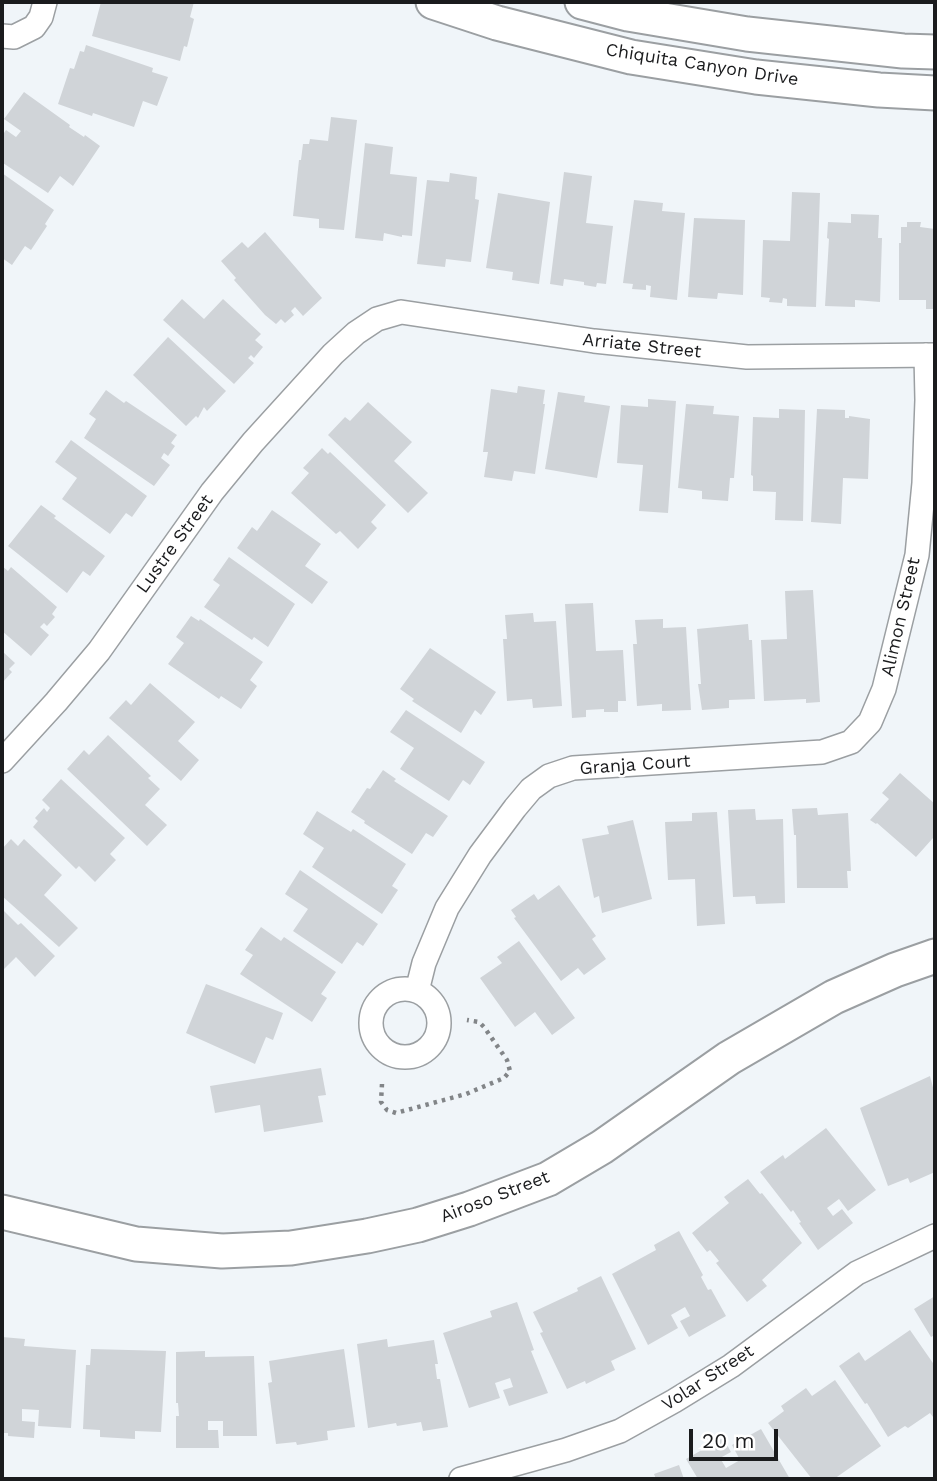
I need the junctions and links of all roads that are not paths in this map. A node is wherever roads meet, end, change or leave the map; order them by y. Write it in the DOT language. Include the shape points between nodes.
graph roads {
  1 [pos="45,2"];
  2 [pos="433,2"];
  3 [pos="582,2"];
  4 [pos="2,36"];
  5 [pos="935,52"];
  6 [pos="935,93"];
  7 [pos="356,333"];
  8 [pos="931,355"];
  9 [pos="851,742"];
  10 [pos="2,761"];
  11 [pos="935,956"];
  12 [pos="417,991"];
  13 [pos="2,1212"];
  14 [pos="935,1236"];
  15 [pos="461,1479"];
  1 -- 4 [label="street" via="34,27 14,37"];
  2 -- 6 [label="street, Chiquita Canyon Drive" via="631,57 757,77"];
  3 -- 5 [label="street" via="747,34"];
  7 -- 8 [label="street, Arriate Street" via="377,319 401,312 594,341 747,357"];
  7 -- 10 [label="street, Lustre Street" via="220,482 99,650"];
  8 -- 9 [label="street, Alimon Street" via="917,555 884,690 870,722"];
  9 -- 12 [label="street, Granja Court" via="822,752 573,768 548,776 531,789 480,855 447,908"];
  11 -- 13 [label="street, Airoso Street" via="834,997 729,1058 548,1179 418,1225 291,1248 222,1251 136,1244"];
  14 -- 15 [label="street, Volar Street" via="857,1273 731,1366 620,1431"];
}
